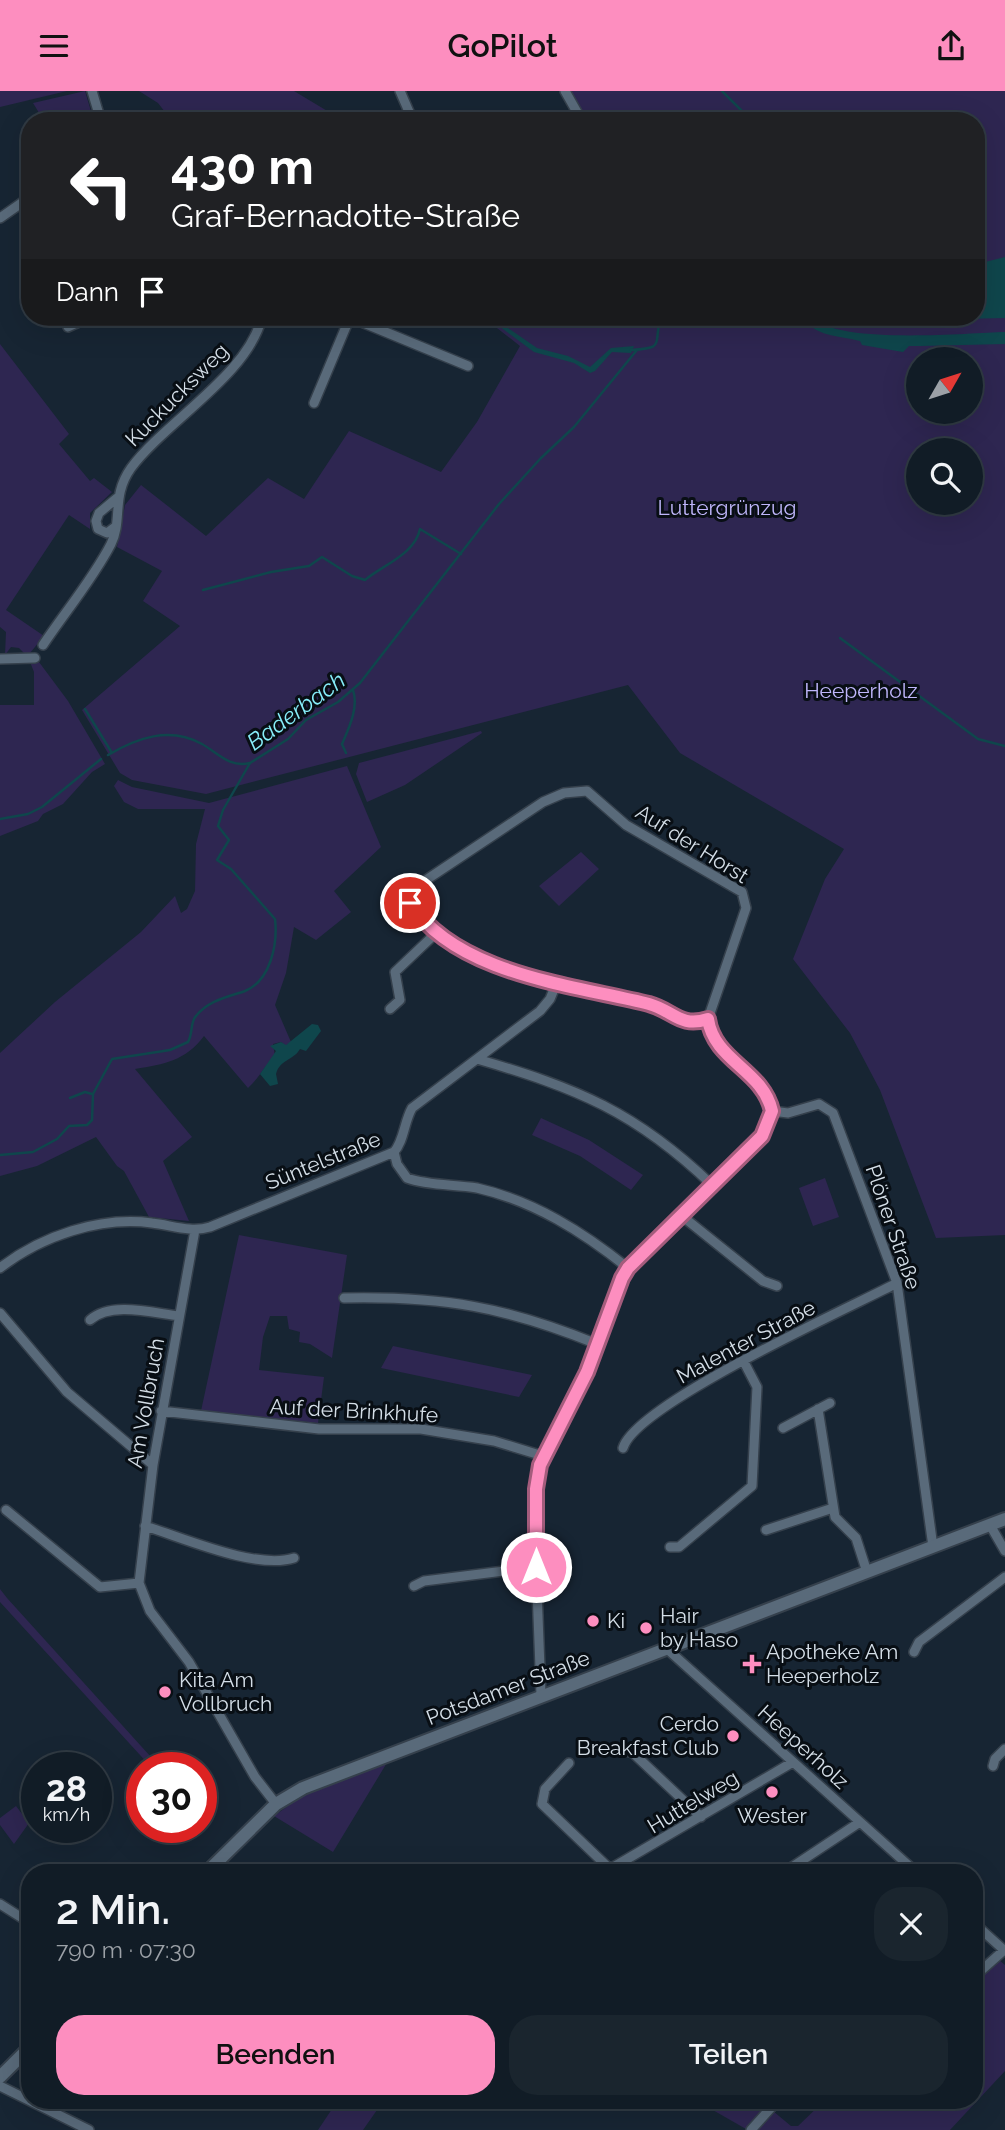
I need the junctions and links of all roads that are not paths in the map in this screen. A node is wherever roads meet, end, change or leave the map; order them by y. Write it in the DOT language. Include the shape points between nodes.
graph roads {
  1 [pos="92,91"];
  2 [pos="400,91"];
  3 [pos="565,91"];
  4 [pos="99,112"];
  5 [pos="409,112"];
  6 [pos="577,112"];
  7 [pos="21,203"];
  8 [pos="0,218"];
  9 [pos="259,326"];
  10 [pos="345,326"];
  11 [pos="371,326"];
  12 [pos="468,366"];
  13 [pos="314,403"];
  14 [pos="117,498"];
  15 [pos="115,527"];
  16 [pos="43,645"];
  17 [pos="35,658"];
  18 [pos="0,659"];
  19 [pos="435,934"];
  20 [pos="557,982"];
  21 [pos="390,1009"];
  22 [pos="708,1019"];
  23 [pos="477,1059"];
  24 [pos="772,1111"];
  25 [pos="394,1152"];
  26 [pos="712,1185"];
  27 [pos="682,1216"];
  28 [pos="195,1230"];
  29 [pos="0,1268"];
  30 [pos="628,1268"];
  31 [pos="897,1283"];
  32 [pos="777,1286"];
  33 [pos="344,1298"];
  34 [pos="0,1313"];
  35 [pos="179,1316"];
  36 [pos="90,1320"];
  37 [pos="597,1344"];
  38 [pos="744,1362"];
  39 [pos="830,1403"];
  40 [pos="818,1409"];
  41 [pos="161,1411"];
  42 [pos="783,1428"];
  43 [pos="623,1448"];
  44 [pos="543,1456"];
  45 [pos="153,1465"];
  46 [pos="833,1508"];
  47 [pos="6,1510"];
  48 [pos="1005,1519"];
  49 [pos="990,1525"];
  50 [pos="145,1526"];
  51 [pos="766,1530"];
  52 [pos="670,1547"];
  53 [pos="933,1547"];
  54 [pos="1005,1551"];
  55 [pos="294,1558"];
  56 [pos="536,1567"];
  57 [pos="867,1571"];
  58 [pos="1005,1577"];
  59 [pos="139,1583"];
  60 [pos="414,1585"];
  61 [pos="666,1648"];
  62 [pos="914,1652"];
  63 [pos="541,1695"];
  64 [pos="1005,1749"];
  65 [pos="625,1751"];
  66 [pos="793,1762"];
  67 [pos="569,1763"];
  68 [pos="993,1766"];
  69 [pos="276,1804"];
  70 [pos="701,1817"];
  71 [pos="860,1822"];
  72 [pos="215,1864"];
  73 [pos="605,1864"];
  74 [pos="619,1864"];
  75 [pos="797,1864"];
  76 [pos="906,1864"];
  77 [pos="0,1905"];
  78 [pos="21,1918"];
  79 [pos="983,1931"];
  80 [pos="1004,1951"];
  81 [pos="983,1969"];
  82 [pos="21,2056"];
  83 [pos="0,2077"];
  84 [pos="0,2086"];
  85 [pos="21,2096"];
  86 [pos="47,2109"];
  87 [pos="770,2109"];
  88 [pos="89,2130"];
  89 [pos="751,2130"];
  1 -- 4 [label="street"];
  2 -- 5 [label="street"];
  3 -- 6 [label="street"];
  7 -- 8 [label="street"];
  9 -- 14 [label="street, Kuckucksweg" via="239,358 135,463"];
  10 -- 13 [label="street"];
  11 -- 12 [label="street"];
  14 -- 15 [label="street, Kuckucksweg"];
  14 -- 15 [label="street, Kuckucksweg" via="96,521 98,529 107,533"];
  15 -- 16 [label="street, Kuckucksweg" via="113,542"];
  17 -- 18 [label="street" via="14,654"];
  19 -- 20 [label="street" via="512,971"];
  19 -- 21 [label="street" via="395,972 400,1000"];
  19 -- 22 [label="street, Auf der Horst" via="422,922 408,892 543,802 575,790 587,791 626,825 742,892 746,908"];
  20 -- 22 [label="street" via="652,1005 688,1023"];
  20 -- 23 [label="street, Süntelstraße" via="540,1011"];
  22 -- 24 [label="street" via="717,1044 759,1081"];
  23 -- 25 [label="street, Süntelstraße" via="412,1108"];
  23 -- 26 [label="street" via="601,1101 668,1145"];
  24 -- 26 [label="street" via="762,1136"];
  24 -- 31 [label="street, Plöner Straße" via="788,1113 820,1104 834,1113"];
  25 -- 28 [label="street, Süntelstraße"];
  25 -- 30 [label="street" via="407,1178 477,1188 519,1201 573,1228"];
  26 -- 27 [label="street"];
  27 -- 30 [label="street"];
  27 -- 32 [label="street" via="763,1281"];
  28 -- 29 [label="street" via="140,1222 77,1230 42,1242"];
  28 -- 35 [label="street, Am Vollbruch"];
  30 -- 37 [label="street"];
  31 -- 38 [label="street, Malenter Straße"];
  31 -- 53 [label="street, Plöner Straße"];
  33 -- 37 [label="street" via="407,1297 473,1305"];
  34 -- 45 [label="street" via="67,1392"];
  35 -- 36 [label="street" via="131,1310"];
  35 -- 41 [label="street, Am Vollbruch"];
  37 -- 44 [label="street"];
  38 -- 43 [label="street, Malenter Straße" via="677,1398 629,1437"];
  38 -- 52 [label="street" via="757,1387 752,1486 679,1547"];
  39 -- 40 [label="street"];
  40 -- 42 [label="street"];
  40 -- 46 [label="street"];
  41 -- 44 [label="street, Auf der Brinkhufe" via="319,1429 421,1429 494,1441"];
  41 -- 45 [label="street, Am Vollbruch"];
  44 -- 56 [label="street" via="536,1489"];
  45 -- 50 [label="street, Am Vollbruch"];
  46 -- 51 [label="street"];
  46 -- 57 [label="street" via="835,1517 856,1538"];
  47 -- 59 [label="street" via="100,1587"];
  48 -- 49 [label="street, Potsdamer Straße"];
  49 -- 53 [label="street, Potsdamer Straße"];
  49 -- 54 [label="street"];
  50 -- 55 [label="street" via="235,1553 274,1561"];
  50 -- 59 [label="street, Am Vollbruch"];
  53 -- 57 [label="street, Potsdamer Straße"];
  56 -- 60 [label="street"];
  56 -- 63 [label="street"];
  57 -- 61 [label="street, Potsdamer Straße"];
  58 -- 62 [label="street" via="919,1642"];
  59 -- 69 [label="street, Am Vollbruch" via="150,1611 189,1662"];
  61 -- 63 [label="street, Potsdamer Straße"];
  61 -- 66 [label="street, Heeperholz"];
  63 -- 69 [label="street, Potsdamer Straße" via="317,1782"];
  64 -- 68 [label="street"];
  65 -- 70 [label="street" via="633,1753"];
  66 -- 70 [label="street, Huttelweg"];
  66 -- 71 [label="street, Heeperholz"];
  67 -- 73 [label="street, Huttelweg" via="545,1789 542,1804"];
  69 -- 72 [label="street, Potsdamer Straße"];
  70 -- 74 [label="street, Huttelweg"];
  71 -- 75 [label="street"];
  71 -- 76 [label="street, Heeperholz"];
  77 -- 78 [label="street"];
  79 -- 80 [label="street"];
  80 -- 81 [label="street"];
  82 -- 83 [label="street"];
  84 -- 85 [label="street"];
  86 -- 88 [label="street"];
  87 -- 89 [label="street"];
}
